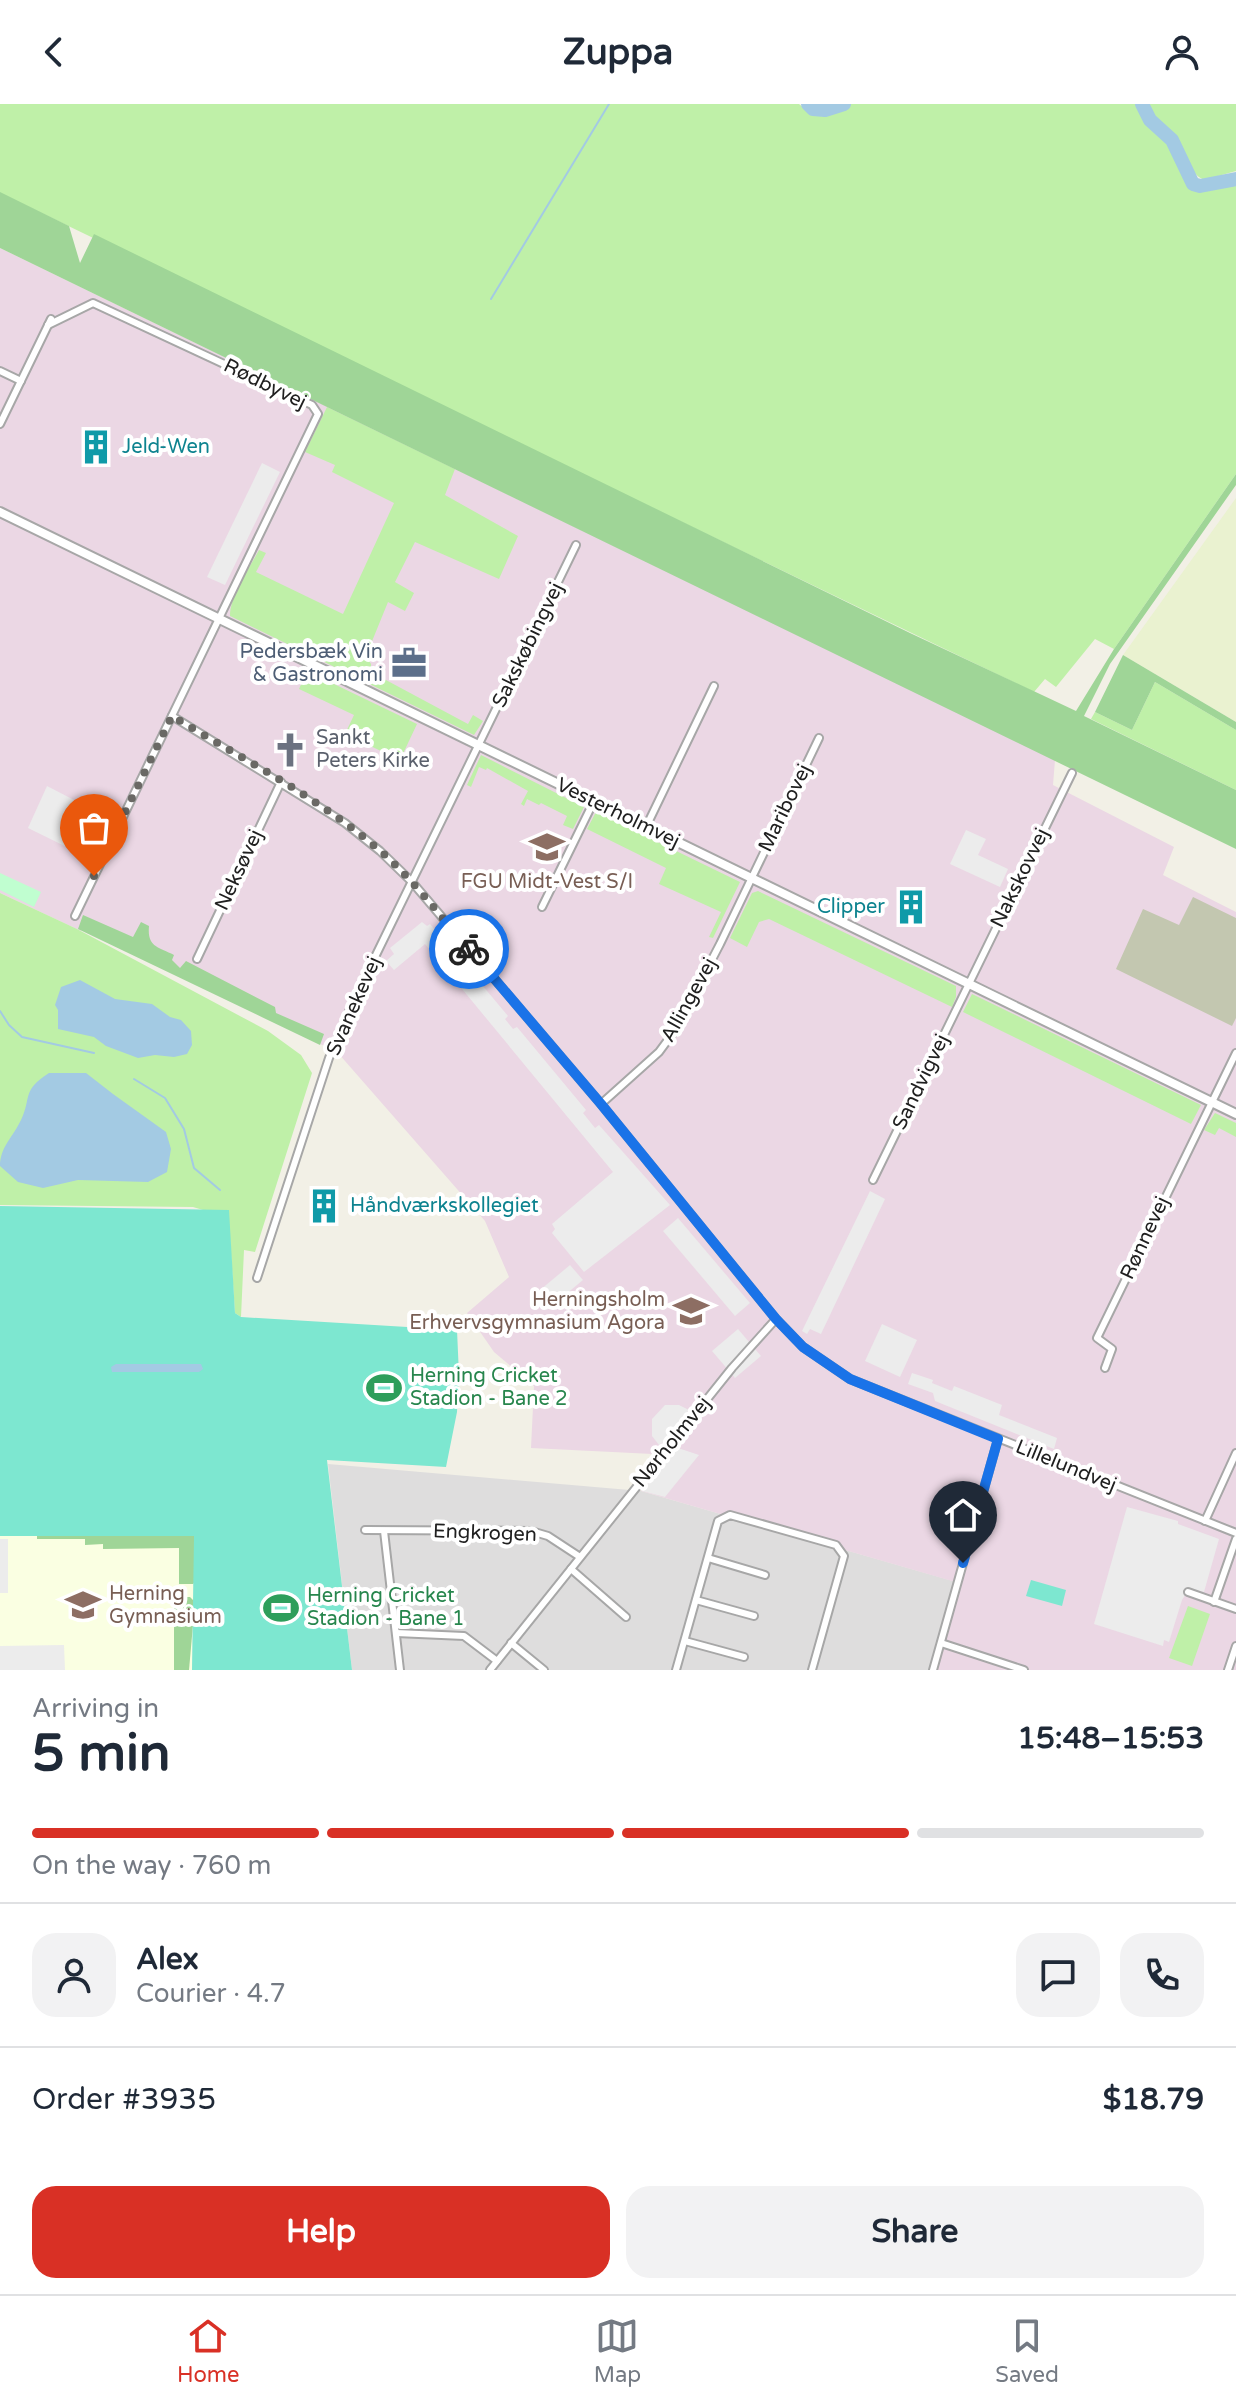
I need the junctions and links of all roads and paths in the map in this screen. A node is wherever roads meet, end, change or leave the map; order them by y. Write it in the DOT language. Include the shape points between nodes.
graph roads {
  1 [pos="0,371"];
  2 [pos="21,381"];
  3 [pos="0,424"];
  4 [pos="0,512"];
  5 [pos="576,545"];
  6 [pos="219,619"];
  7 [pos="714,686"];
  8 [pos="172,716"];
  9 [pos="819,738"];
  10 [pos="479,745"];
  11 [pos="1072,773"];
  12 [pos="281,782"];
  13 [pos="594,801"];
  14 [pos="646,827"];
  15 [pos="752,878"];
  16 [pos="412,882"];
  17 [pos="542,907"];
  18 [pos="75,916"];
  19 [pos="197,959"];
  20 [pos="969,984"];
  21 [pos="1236,1053"];
  22 [pos="1212,1102"];
  23 [pos="601,1104"];
  24 [pos="1236,1114"];
  25 [pos="873,1180"];
  26 [pos="257,1278"];
  27 [pos="776,1319"];
  28 [pos="1105,1368"];
  29 [pos="998,1439"];
  30 [pos="1236,1453"];
  31 [pos="1205,1521"];
  32 [pos="365,1530"];
  33 [pos="384,1531"];
  34 [pos="1236,1533"];
  35 [pos="1236,1539"];
  36 [pos="580,1557"];
  37 [pos="708,1558"];
  38 [pos="571,1569"];
  39 [pos="765,1575"];
  40 [pos="1188,1592"];
  41 [pos="696,1600"];
  42 [pos="1214,1602"];
  43 [pos="1236,1609"];
  44 [pos="754,1616"];
  45 [pos="626,1617"];
  46 [pos="396,1633"];
  47 [pos="685,1641"];
  48 [pos="511,1643"];
  49 [pos="941,1643"];
  50 [pos="1236,1646"];
  51 [pos="744,1657"];
  52 [pos="497,1661"];
  53 [pos="400,1670"];
  54 [pos="490,1670"];
  55 [pos="544,1670"];
  56 [pos="676,1670"];
  57 [pos="812,1670"];
  58 [pos="933,1670"];
  59 [pos="1024,1670"];
  60 [pos="1228,1670"];
  1 -- 2 [label="street"];
  2 -- 3 [label="street"];
  2 -- 6 [label="street, Rødbyvej" via="49,322 93,303 312,405 318,414"];
  4 -- 6 [label="street, Vesterholmvej"];
  5 -- 10 [label="street, Sakskøbingvej"];
  6 -- 8 [label="street"];
  6 -- 10 [label="street, Vesterholmvej"];
  7 -- 14 [label="street"];
  8 -- 12 [label="street, Lillelundvej"];
  8 -- 18 [label="street"];
  9 -- 15 [label="street, Maribovej"];
  10 -- 13 [label="street, Vesterholmvej"];
  10 -- 16 [label="street, Svanekevej"];
  11 -- 20 [label="street, Nakskovvej"];
  12 -- 16 [label="street, Lillelundvej" via="345,823"];
  12 -- 19 [label="street, Neksøvej"];
  13 -- 14 [label="street, Vesterholmvej"];
  13 -- 17 [label="street"];
  14 -- 15 [label="street, Vesterholmvej"];
  15 -- 20 [label="street, Vesterholmvej"];
  15 -- 23 [label="street, Allingevej" via="676,1029 659,1052"];
  16 -- 23 [label="street, Lillelundvej"];
  16 -- 26 [label="street, Svanekevej" via="329,1058"];
  20 -- 22 [label="street, Vesterholmvej"];
  20 -- 25 [label="street, Sandvigvej"];
  21 -- 22 [label="street"];
  22 -- 24 [label="street, Vesterholmvej"];
  22 -- 28 [label="street, Rønnevej" via="1097,1338 1112,1349"];
  23 -- 27 [label="street, Lillelundvej"];
  27 -- 29 [label="street, Lillelundvej" via="803,1347 850,1379"];
  27 -- 36 [label="street, Nørholmvej"];
  29 -- 31 [label="street, Lillelundvej"];
  29 -- 49 [label="street"];
  30 -- 31 [label="street"];
  31 -- 34 [label="street, Lillelundvej"];
  32 -- 33 [label="street, Engkrogen"];
  33 -- 36 [label="street, Engkrogen" via="531,1531"];
  33 -- 46 [label="street"];
  35 -- 42 [label="street"];
  36 -- 38 [label="street, Nørholmvej"];
  37 -- 39 [label="street"];
  37 -- 41 [label="street"];
  37 -- 57 [label="street" via="718,1521 730,1515 836,1545 844,1556"];
  38 -- 45 [label="street"];
  38 -- 48 [label="street, Nørholmvej"];
  40 -- 42 [label="street"];
  41 -- 44 [label="street"];
  41 -- 47 [label="street"];
  42 -- 43 [label="street"];
  46 -- 52 [label="street" via="464,1636"];
  46 -- 53 [label="street"];
  47 -- 51 [label="street"];
  47 -- 56 [label="street"];
  48 -- 52 [label="street, Nørholmvej"];
  48 -- 55 [label="street"];
  49 -- 58 [label="street"];
  49 -- 59 [label="street"];
  50 -- 60 [label="street"];
  52 -- 54 [label="street, Nørholmvej"];
}
